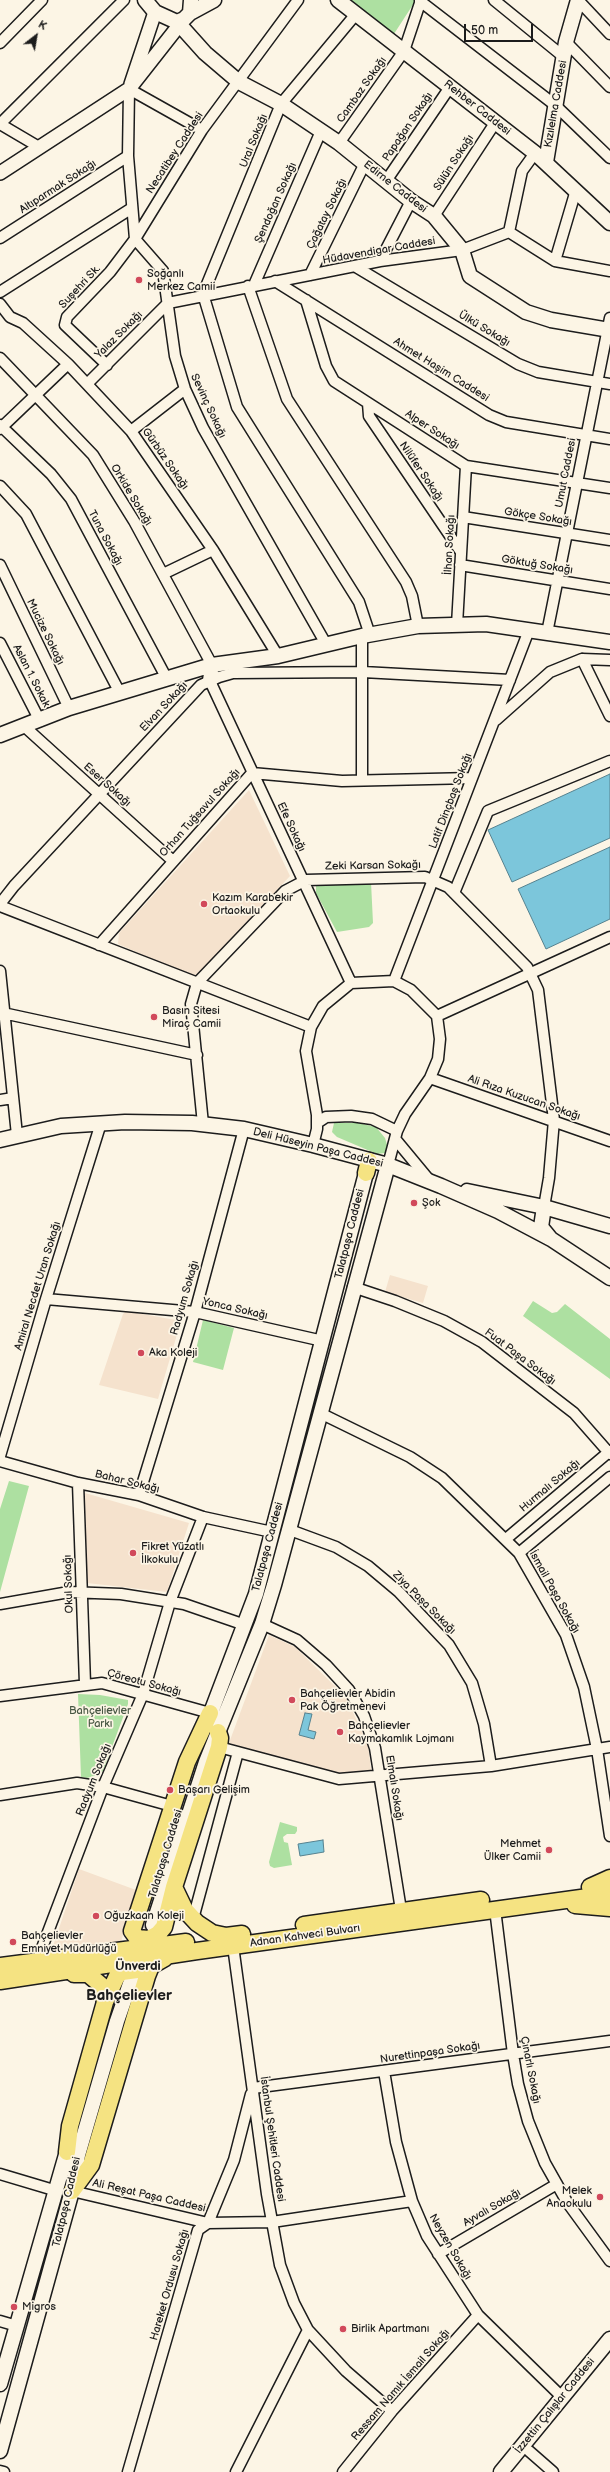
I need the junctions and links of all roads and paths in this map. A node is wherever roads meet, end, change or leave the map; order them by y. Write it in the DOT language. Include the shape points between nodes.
graph roads {
  1 [pos="42,0"];
  2 [pos="124,0"];
  3 [pos="214,0"];
  4 [pos="298,0"];
  5 [pos="338,0"];
  6 [pos="420,0"];
  7 [pos="494,0"];
  8 [pos="578,0"];
  9 [pos="149,4"];
  10 [pos="186,14"];
  11 [pos="356,14"];
  12 [pos="610,34"];
  13 [pos="566,42"];
  14 [pos="0,43"];
  15 [pos="404,51"];
  16 [pos="564,57"];
  17 [pos="239,82"];
  18 [pos="450,87"];
  19 [pos="610,87"];
  20 [pos="129,89"];
  21 [pos="281,104"];
  22 [pos="555,106"];
  23 [pos="495,123"];
  24 [pos="0,124"];
  25 [pos="202,130"];
  26 [pos="321,131"];
  27 [pos="339,143"];
  28 [pos="39,147"];
  29 [pos="535,153"];
  30 [pos="128,156"];
  31 [pos="610,158"];
  32 [pos="546,162"];
  33 [pos="365,163"];
  34 [pos="0,173"];
  35 [pos="386,181"];
  36 [pos="576,190"];
  37 [pos="411,201"];
  38 [pos="132,208"];
  39 [pos="434,216"];
  40 [pos="610,223"];
  41 [pos="509,232"];
  42 [pos="0,238"];
  43 [pos="136,239"];
  44 [pos="462,250"];
  45 [pos="380,261"];
  46 [pos="555,261"];
  47 [pos="356,267"];
  48 [pos="610,270"];
  49 [pos="310,275"];
  50 [pos="275,281"];
  51 [pos="251,285"];
  52 [pos="0,292"];
  53 [pos="203,294"];
  54 [pos="306,300"];
  55 [pos="168,303"];
  56 [pos="0,304"];
  57 [pos="609,325"];
  58 [pos="0,358"];
  59 [pos="68,364"];
  60 [pos="107,365"];
  61 [pos="597,383"];
  62 [pos="87,384"];
  63 [pos="610,384"];
  64 [pos="185,389"];
  65 [pos="37,395"];
  66 [pos="368,403"];
  67 [pos="1,427"];
  68 [pos="131,431"];
  69 [pos="586,435"];
  70 [pos="610,439"];
  71 [pos="466,466"];
  72 [pos="576,483"];
  73 [pos="0,486"];
  74 [pos="610,488"];
  75 [pos="463,517"];
  76 [pos="566,534"];
  77 [pos="610,540"];
  78 [pos="213,550"];
  79 [pos="461,552"];
  80 [pos="460,565"];
  81 [pos="0,566"];
  82 [pos="163,574"];
  83 [pos="557,580"];
  84 [pos="610,589"];
  85 [pos="457,625"];
  86 [pos="418,626"];
  87 [pos="529,630"];
  88 [pos="547,633"];
  89 [pos="366,635"];
  90 [pos="610,642"];
  91 [pos="0,643"];
  92 [pos="326,644"];
  93 [pos="278,656"];
  94 [pos="582,659"];
  95 [pos="610,660"];
  96 [pos="212,665"];
  97 [pos="363,672"];
  98 [pos="167,679"];
  99 [pos="510,680"];
  100 [pos="210,681"];
  101 [pos="120,693"];
  102 [pos="69,708"];
  103 [pos="610,716"];
  104 [pos="40,721"];
  105 [pos="494,722"];
  106 [pos="25,727"];
  107 [pos="2,731"];
  108 [pos="610,761"];
  109 [pos="252,773"];
  110 [pos="472,778"];
  111 [pos="362,780"];
  112 [pos="99,794"];
  113 [pos="173,861"];
  114 [pos="433,879"];
  115 [pos="303,881"];
  116 [pos="454,893"];
  117 [pos="0,905"];
  118 [pos="610,937"];
  119 [pos="99,945"];
  120 [pos="0,971"];
  121 [pos="530,974"];
  122 [pos="394,981"];
  123 [pos="197,983"];
  124 [pos="351,983"];
  125 [pos="3,1013"];
  126 [pos="437,1016"];
  127 [pos="311,1027"];
  128 [pos="197,1055"];
  129 [pos="430,1078"];
  130 [pos="13,1098"];
  131 [pos="0,1100"];
  132 [pos="554,1120"];
  133 [pos="101,1123"];
  134 [pos="317,1123"];
  135 [pos="203,1124"];
  136 [pos="244,1129"];
  137 [pos="18,1135"];
  138 [pos="396,1136"];
  139 [pos="0,1140"];
  140 [pos="610,1141"];
  141 [pos="313,1145"];
  142 [pos="388,1165"];
  143 [pos="367,1167"];
  144 [pos="436,1183"];
  145 [pos="544,1207"];
  146 [pos="610,1226"];
  147 [pos="551,1239"];
  148 [pos="610,1278"];
  149 [pos="353,1287"];
  150 [pos="46,1298"];
  151 [pos="195,1312"];
  152 [pos="323,1341"];
  153 [pos="320,1413"];
  154 [pos="610,1452"];
  155 [pos="0,1456"];
  156 [pos="0,1461"];
  157 [pos="610,1477"];
  158 [pos="78,1483"];
  159 [pos="139,1495"];
  160 [pos="203,1517"];
  161 [pos="290,1530"];
  162 [pos="272,1532"];
  163 [pos="506,1539"];
  164 [pos="519,1553"];
  165 [pos="82,1593"];
  166 [pos="170,1602"];
  167 [pos="0,1604"];
  168 [pos="262,1624"];
  169 [pos="245,1625"];
  170 [pos="85,1684"];
  171 [pos="142,1694"];
  172 [pos="0,1696"];
  173 [pos="210,1713"];
  174 [pos="218,1739"];
  175 [pos="610,1747"];
  176 [pos="597,1749"];
  177 [pos="238,1752"];
  178 [pos="491,1766"];
  179 [pos="379,1775"];
  180 [pos="102,1787"];
  181 [pos="0,1795"];
  182 [pos="172,1806"];
  183 [pos="610,1836"];
  184 [pos="610,1878"];
  185 [pos="610,1884"];
  186 [pos="174,1887"];
  187 [pos="590,1887"];
  188 [pos="610,1894"];
  189 [pos="556,1902"];
  190 [pos="610,1908"];
  191 [pos="495,1909"];
  192 [pos="401,1910"];
  193 [pos="193,1919"];
  194 [pos="143,1927"];
  195 [pos="237,1940"];
  196 [pos="114,1952"];
  197 [pos="172,1955"];
  198 [pos="37,1961"];
  199 [pos="0,1966"];
  200 [pos="54,1974"];
  201 [pos="133,1977"];
  202 [pos="0,1981"];
  203 [pos="105,2002"];
  204 [pos="610,2041"];
  205 [pos="513,2054"];
  206 [pos="384,2071"];
  207 [pos="253,2088"];
  208 [pos="67,2152"];
  209 [pos="0,2174"];
  210 [pos="557,2184"];
  211 [pos="65,2191"];
  212 [pos="412,2201"];
  213 [pos="272,2222"];
  214 [pos="208,2223"];
  215 [pos="438,2254"];
  216 [pos="610,2261"];
  217 [pos="478,2315"];
  218 [pos="0,2321"];
  219 [pos="17,2326"];
  220 [pos="308,2330"];
  221 [pos="610,2339"];
  222 [pos="610,2352"];
  223 [pos="0,2384"];
  224 [pos="563,2398"];
  225 [pos="392,2411"];
  226 [pos="0,2451"];
  227 [pos="529,2451"];
  228 [pos="0,2471"];
  229 [pos="4,2472"];
  230 [pos="128,2472"];
  231 [pos="236,2472"];
  232 [pos="343,2472"];
  233 [pos="501,2472"];
  234 [pos="512,2472"];
  235 [pos="553,2472"];
  1 -- 14 [label="street"];
  2 -- 24 [label="street"];
  3 -- 10 [label="main road"];
  4 -- 17 [label="street, Necatibey Caddesi"];
  5 -- 11 [label="main road, Rehber Caddesi"];
  6 -- 15 [label="street, Cambaz Sokağı"];
  6 -- 22 [label="street"];
  7 -- 16 [label="street"];
  8 -- 12 [label="street"];
  8 -- 13 [label="main road, Kızılelma Caddesi"];
  9 -- 10 [label="main road" via="177,22"];
  9 -- 20 [label="street"];
  10 -- 17 [label="main road, Edirne Caddesi" via="205,53"];
  10 -- 20 [label="street"];
  11 -- 15 [label="main road, Rehber Caddesi"];
  11 -- 21 [label="street, Ural Sokağı"];
  13 -- 16 [label="main road, Kızılelma Caddesi"];
  13 -- 19 [label="street"];
  15 -- 18 [label="main road, Rehber Caddesi"];
  15 -- 27 [label="street, Cambaz Sokağı"];
  16 -- 22 [label="main road, Kızılelma Caddesi"];
  17 -- 21 [label="main road, Edirne Caddesi"];
  17 -- 25 [label="street, Necatibey Caddesi"];
  18 -- 23 [label="main road, Rehber Caddesi"];
  18 -- 35 [label="street, Papağan Sokağı"];
  20 -- 25 [label="street"];
  20 -- 28 [label="street"];
  20 -- 30 [label="street"];
  21 -- 26 [label="main road, Edirne Caddesi"];
  21 -- 53 [label="street, Ural Sokağı"];
  22 -- 31 [label="street"];
  22 -- 32 [label="main road, Kızılelma Caddesi"];
  23 -- 29 [label="main road, Rehber Caddesi"];
  23 -- 39 [label="street, Sülün Sokağı"];
  24 -- 28 [label="street"];
  25 -- 43 [label="street, Necatibey Caddesi"];
  26 -- 27 [label="main road, Edirne Caddesi"];
  26 -- 51 [label="street, Şendoğan Sokağı"];
  27 -- 33 [label="main road, Edirne Caddesi"];
  28 -- 34 [label="street"];
  29 -- 32 [label="main road, Rehber Caddesi"];
  29 -- 41 [label="street" via="522,171"];
  30 -- 38 [label="street"];
  30 -- 42 [label="street, Altıparmak Sokağı"];
  32 -- 36 [label="main road, Rehber Caddesi"];
  33 -- 35 [label="main road, Edirne Caddesi"];
  33 -- 49 [label="street, Çağatay Sokağı"];
  35 -- 37 [label="main road, Edirne Caddesi"];
  36 -- 40 [label="main road, Rehber Caddesi"];
  36 -- 46 [label="street"];
  37 -- 39 [label="main road, Edirne Caddesi"];
  37 -- 45 [label="street"];
  38 -- 43 [label="street"];
  38 -- 52 [label="street"];
  39 -- 44 [label="main road, Edirne Caddesi"];
  41 -- 44 [label="street, Hüdavendigar Caddesi"];
  41 -- 46 [label="street"];
  43 -- 55 [label="street, Sevinç Sokağı" via="164,271"];
  43 -- 60 [label="street, Suşehri Sk." via="110,272 67,317 65,325"];
  44 -- 45 [label="street, Hüdavendigar Caddesi"];
  44 -- 57 [label="main road, Edirne Caddesi" via="470,276 526,312 551,320"];
  45 -- 47 [label="street, Hüdavendigar Caddesi"];
  46 -- 48 [label="street"];
  47 -- 49 [label="street, Hüdavendigar Caddesi"];
  47 -- 61 [label="street, Ülkü Sokağı" via="518,364 538,372"];
  49 -- 50 [label="street, Hüdavendigar Caddesi"];
  50 -- 51 [label="street, Hüdavendigar Caddesi"];
  50 -- 54 [label="street, Ahmet Haşim Caddesi"];
  51 -- 53 [label="street, Hüdavendigar Caddesi"];
  51 -- 86 [label="street" via="287,399 406,582 412,596"];
  53 -- 55 [label="street, Hüdavendigar Caddesi"];
  53 -- 89 [label="street" via="237,407 359,602"];
  54 -- 66 [label="street, Alper Sokağı" via="326,366 334,381"];
  54 -- 69 [label="street, Ahmet Haşim Caddesi" via="489,414 506,422"];
  55 -- 60 [label="street, Yalaz Sokağı"];
  55 -- 64 [label="street, Sevinç Sokağı" via="175,356"];
  56 -- 59 [label="street, Gürbüz Sokağı" via="10,317 23,323"];
  57 -- 61 [label="street, Umut Caddesi"];
  58 -- 65 [label="street, Orkide Sokağı"];
  59 -- 62 [label="street, Gürbüz Sokağı"];
  59 -- 65 [label="street"];
  60 -- 62 [label="street, Yalaz Sokağı"];
  61 -- 63 [label="street, Ülkü Sokağı"];
  61 -- 69 [label="street, Umut Caddesi"];
  62 -- 68 [label="street, Gürbüz Sokağı"];
  64 -- 68 [label="street"];
  64 -- 92 [label="street, Sevinç Sokağı" via="203,428"];
  65 -- 67 [label="street"];
  65 -- 82 [label="street, Orkide Sokağı" via="93,455"];
  66 -- 71 [label="street, Alper Sokağı"];
  66 -- 79 [label="street, Nilüfer Sokağı" via="368,416"];
  67 -- 98 [label="street, Tuna Sokağı" via="51,474 71,499"];
  68 -- 78 [label="street, Gürbüz Sokağı"];
  69 -- 70 [label="street, Ahmet Haşim Caddesi"];
  69 -- 72 [label="street, Umut Caddesi"];
  71 -- 72 [label="street, Alper Sokağı"];
  71 -- 75 [label="street, İlhan Sokağı"];
  72 -- 74 [label="street, Alper Sokağı"];
  72 -- 76 [label="street, Umut Caddesi"];
  73 -- 101 [label="street" via="26,514"];
  75 -- 76 [label="street, Gökçe Sokağı"];
  75 -- 79 [label="street, İlhan Sokağı"];
  76 -- 77 [label="street, Gökçe Sokağı"];
  76 -- 83 [label="street, Umut Caddesi"];
  78 -- 82 [label="street"];
  78 -- 93 [label="street, Gürbüz Sokağı"];
  79 -- 80 [label="street, İlhan Sokağı"];
  80 -- 83 [label="street, Göktuğ Sokağı"];
  80 -- 85 [label="street, İlhan Sokağı"];
  81 -- 102 [label="street, Mucize Sokağı"];
  82 -- 96 [label="street, Orkide Sokağı"];
  83 -- 84 [label="street, Göktuğ Sokağı"];
  83 -- 88 [label="street, Umut Caddesi"];
  85 -- 86 [label="main road"];
  85 -- 87 [label="main road" via="486,624"];
  86 -- 89 [label="main road"];
  87 -- 88 [label="main road"];
  87 -- 99 [label="street, Latif Dinçbaş Sokağı"];
  88 -- 90 [label="main road"];
  89 -- 92 [label="main road"];
  89 -- 97 [label="street"];
  91 -- 104 [label="street, Aslan 1. Sokak"];
  92 -- 93 [label="main road"];
  93 -- 96 [label="main road"];
  94 -- 95 [label="street"];
  94 -- 103 [label="street"];
  94 -- 105 [label="street" via="550,672"];
  96 -- 98 [label="main road"];
  96 -- 100 [label="main road"];
  97 -- 99 [label="street, Elvan Sokağı"];
  97 -- 100 [label="street, Elvan Sokağı" via="233,673"];
  97 -- 111 [label="street"];
  98 -- 101 [label="main road"];
  99 -- 105 [label="street, Latif Dinçbaş Sokağı"];
  100 -- 109 [label="street, Efe Sokağı"];
  100 -- 112 [label="street, Elvan Sokağı" via="201,685"];
  101 -- 102 [label="main road"];
  102 -- 104 [label="main road"];
  104 -- 106 [label="main road"];
  105 -- 110 [label="street, Latif Dinçbaş Sokağı"];
  106 -- 107 [label="main road"];
  106 -- 112 [label="street, Eser Sokağı"];
  108 -- 116 [label="street" via="488,811"];
  109 -- 111 [label="street, Orhan Tuğsavul Sokağı" via="342,781"];
  109 -- 113 [label="street, Orhan Tuğsavul Sokağı"];
  109 -- 115 [label="street, Efe Sokağı"];
  110 -- 111 [label="street, Orhan Tuğsavul Sokağı"];
  110 -- 114 [label="street, Latif Dinçbaş Sokağı"];
  112 -- 113 [label="street, Eser Sokağı"];
  112 -- 117 [label="street, Elvan Sokağı" via="14,886"];
  113 -- 119 [label="street, Orhan Tuğsavul Sokağı"];
  114 -- 115 [label="street, Zeki Karsan Sokağı" via="426,876"];
  114 -- 116 [label="street, Zeki Karsan Sokağı"];
  114 -- 122 [label="street, Latif Dinçbaş Sokağı"];
  115 -- 123 [label="street, Zeki Karsan Sokağı" via="285,891"];
  115 -- 124 [label="street, Efe Sokağı"];
  116 -- 121 [label="street, Zeki Karsan Sokağı" via="527,967"];
  117 -- 119 [label="street"];
  118 -- 121 [label="street"];
  119 -- 123 [label="street"];
  120 -- 125 [label="street"];
  121 -- 126 [label="street"];
  121 -- 132 [label="street, Zeki Karsan Sokağı" via="538,990"];
  122 -- 124 [label="street"];
  122 -- 126 [label="street" via="422,999"];
  123 -- 127 [label="street"];
  123 -- 128 [label="street, Zeki Karsan Sokağı" via="191,1004"];
  124 -- 127 [label="street" via="323,1006"];
  125 -- 128 [label="street"];
  125 -- 130 [label="street"];
  126 -- 129 [label="street" via="440,1039 438,1060"];
  127 -- 134 [label="street" via="306,1051"];
  128 -- 135 [label="street, Zeki Karsan Sokağı"];
  129 -- 132 [label="street, Ali Rıza Kuzucan Sokağı"];
  129 -- 138 [label="street" via="405,1114"];
  130 -- 131 [label="street"];
  130 -- 137 [label="street"];
  132 -- 140 [label="street, Ali Rıza Kuzucan Sokağı"];
  132 -- 145 [label="street, Zeki Karsan Sokağı"];
  133 -- 135 [label="main road, Deli Hüseyin Paşa Caddesi"];
  133 -- 137 [label="main road, Deli Hüseyin Paşa Caddesi" via="61,1126"];
  133 -- 150 [label="street, Amiral Necdet Uran Sokağı"];
  134 -- 138 [label="street" via="326,1117 372,1118"];
  134 -- 141 [label="street"];
  135 -- 136 [label="main road, Deli Hüseyin Paşa Caddesi"];
  136 -- 141 [label="main road, Deli Hüseyin Paşa Caddesi"];
  136 -- 151 [label="street, Radyum Sokağı"];
  137 -- 139 [label="main road, Deli Hüseyin Paşa Caddesi"];
  138 -- 142 [label="street"];
  138 -- 144 [label="street"];
  141 -- 143 [label="main road, Deli Hüseyin Paşa Caddesi"];
  142 -- 143 [label="main road, Deli Hüseyin Paşa Caddesi"];
  142 -- 144 [label="main road, Deli Hüseyin Paşa Caddesi"];
  142 -- 149 [label="main road, Talatpaşa Caddesi"];
  143 -- 152 [label="main road, Talatpaşa Caddesi"];
  144 -- 145 [label="main road"];
  144 -- 147 [label="main road, Deli Hüseyin Paşa Caddesi"];
  145 -- 146 [label="main road"];
  145 -- 147 [label="main road" via="541,1227"];
  147 -- 148 [label="main road, Deli Hüseyin Paşa Caddesi"];
  149 -- 153 [label="main road, Talatpaşa Caddesi"];
  149 -- 154 [label="street, Fuat Paşa Sokağı" via="444,1321 482,1342 574,1413"];
  150 -- 151 [label="street, Yonca Sokağı"];
  150 -- 155 [label="street, Amiral Necdet Uran Sokağı"];
  151 -- 152 [label="street, Yonca Sokağı"];
  151 -- 159 [label="street, Radyum Sokağı"];
  152 -- 162 [label="main road, Talatpaşa Caddesi"];
  153 -- 161 [label="main road, Talatpaşa Caddesi"];
  153 -- 163 [label="street, İsmail Paşa Sokağı" via="410,1457 442,1478"];
  154 -- 163 [label="street, Hurmalı Sokağı"];
  156 -- 158 [label="street, Bahar Sokağı"];
  157 -- 164 [label="street"];
  158 -- 159 [label="street, Bahar Sokağı"];
  158 -- 165 [label="street, Okul Sokağı"];
  159 -- 160 [label="street, Bahar Sokağı"];
  160 -- 162 [label="street, Bahar Sokağı"];
  160 -- 166 [label="street, Radyum Sokağı"];
  161 -- 168 [label="main road, Talatpaşa Caddesi"];
  161 -- 178 [label="street, Ziya Paşa Sokağı" via="336,1547 368,1566 399,1592 449,1645 472,1683 484,1724"];
  162 -- 169 [label="main road, Talatpaşa Caddesi"];
  163 -- 164 [label="street, İsmail Paşa Sokağı"];
  164 -- 176 [label="street, İsmail Paşa Sokağı" via="566,1634 584,1687"];
  165 -- 166 [label="street" via="121,1594"];
  165 -- 167 [label="street" via="69,1592"];
  165 -- 170 [label="street, Okul Sokağı"];
  166 -- 169 [label="street"];
  166 -- 171 [label="street, Radyum Sokağı"];
  168 -- 174 [label="main road, Talatpaşa Caddesi"];
  168 -- 179 [label="street, Elmalı Sokağı" via="297,1640 326,1665 349,1690 364,1716 375,1748"];
  169 -- 173 [label="main road, Talatpaşa Caddesi"];
  170 -- 171 [label="street, Çöreotu Sokağı" via="102,1683"];
  170 -- 172 [label="street, Çöreotu Sokağı"];
  171 -- 173 [label="street, Çöreotu Sokağı"];
  171 -- 180 [label="street, Radyum Sokağı"];
  173 -- 182 [label="main road"];
  173 -- 194 [label="main road, Talatpaşa Caddesi"];
  174 -- 177 [label="street"];
  174 -- 186 [label="main road"];
  174 -- 194 [label="main road, Talatpaşa Caddesi"];
  175 -- 176 [label="street"];
  176 -- 178 [label="street"];
  176 -- 183 [label="street, İsmail Paşa Sokağı"];
  177 -- 179 [label="street" via="339,1779"];
  177 -- 193 [label="street"];
  178 -- 179 [label="street"];
  179 -- 192 [label="street, Elmalı Sokağı"];
  180 -- 181 [label="street" via="77,1783"];
  180 -- 182 [label="street"];
  180 -- 198 [label="street, Radyum Sokağı"];
  182 -- 194 [label="main road"];
  184 -- 187 [label="main road"];
  185 -- 187 [label="main road, Adnan Kahveci Bulvarı"];
  186 -- 193 [label="main road" via="185,1910"];
  186 -- 194 [label="main road" via="164,1927 158,1934 144,1940 137,1938"];
  187 -- 192 [label="main road, Adnan Kahveci Bulvarı"];
  188 -- 189 [label="main road, Adnan Kahveci Bulvarı"];
  189 -- 190 [label="main road"];
  189 -- 191 [label="main road, Adnan Kahveci Bulvarı"];
  191 -- 195 [label="main road, Adnan Kahveci Bulvarı"];
  191 -- 205 [label="street, Çınarlı Sokağı"];
  192 -- 195 [label="main road, Adnan Kahveci Bulvarı"];
  193 -- 195 [label="main road" via="212,1933"];
  194 -- 196 [label="main road"];
  195 -- 196 [label="main road, Adnan Kahveci Bulvarı"];
  195 -- 197 [label="main road, Adnan Kahveci Bulvarı"];
  195 -- 207 [label="street, İstanbul Şehitleri Caddesi"];
  196 -- 198 [label="main road, Adnan Kahveci Bulvarı"];
  197 -- 200 [label="main road, Adnan Kahveci Bulvarı"];
  197 -- 201 [label="main road" via="157,1961"];
  198 -- 199 [label="main road, Adnan Kahveci Bulvarı"];
  200 -- 202 [label="main road, Adnan Kahveci Bulvarı"];
  200 -- 203 [label="main road" via="88,1974 101,1985"];
  201 -- 203 [label="main road" via="144,1971 122,1972 112,1982"];
  201 -- 208 [label="main road, Talatpaşa Caddesi"];
  201 -- 211 [label="main road" via="91,2165"];
  203 -- 208 [label="main road" via="76,2103"];
  204 -- 205 [label="street, Nurettinpaşa Sokağı"];
  205 -- 206 [label="street, Nurettinpaşa Sokağı"];
  205 -- 210 [label="street, Çınarlı Sokağı" via="528,2121 545,2163"];
  206 -- 207 [label="street, Nurettinpaşa Sokağı"];
  206 -- 212 [label="street, Neyzen Sokağı" via="396,2142"];
  207 -- 213 [label="street, İstanbul Şehitleri Caddesi"];
  207 -- 214 [label="street, Hareket Ordusu Sokağı" via="234,2160"];
  208 -- 211 [label="main road, Talatpaşa Caddesi"];
  209 -- 211 [label="street, Ali Reşat Paşa Caddesi"];
  210 -- 215 [label="street, Ayvalı Sokağı"];
  210 -- 216 [label="street, Çınarlı Sokağı" via="590,2236"];
  211 -- 214 [label="street, Ali Reşat Paşa Caddesi"];
  211 -- 219 [label="main road, Talatpaşa Caddesi"];
  211 -- 226 [label="main road, Talatpaşa Caddesi"];
  212 -- 213 [label="street, Ali Reşat Paşa Caddesi"];
  212 -- 215 [label="street, Neyzen Sokağı"];
  213 -- 214 [label="street, Ali Reşat Paşa Caddesi"];
  213 -- 220 [label="street, İstanbul Şehitleri Caddesi" via="280,2265 294,2303"];
  214 -- 230 [label="street, Hareket Ordusu Sokağı" via="198,2230"];
  215 -- 217 [label="street, Neyzen Sokağı"];
  217 -- 224 [label="street, Neyzen Sokağı"];
  217 -- 225 [label="street, Ressam Namık İsmail Sokağı"];
  218 -- 219 [label="street"];
  219 -- 223 [label="main road, Talatpaşa Caddesi"];
  220 -- 225 [label="street, İstanbul Şehitleri Caddesi" via="346,2371"];
  220 -- 231 [label="street"];
  221 -- 224 [label="main road, İzzettin Çalışlar Caddesi"];
  222 -- 227 [label="main road, İzzettin Çalışlar Caddesi"];
  224 -- 233 [label="main road, İzzettin Çalışlar Caddesi"];
  225 -- 232 [label="street, Ressam Namık İsmail Sokağı"];
  227 -- 234 [label="main road, İzzettin Çalışlar Caddesi"];
  227 -- 235 [label="street"];
  228 -- 229 [label="street"];
}
